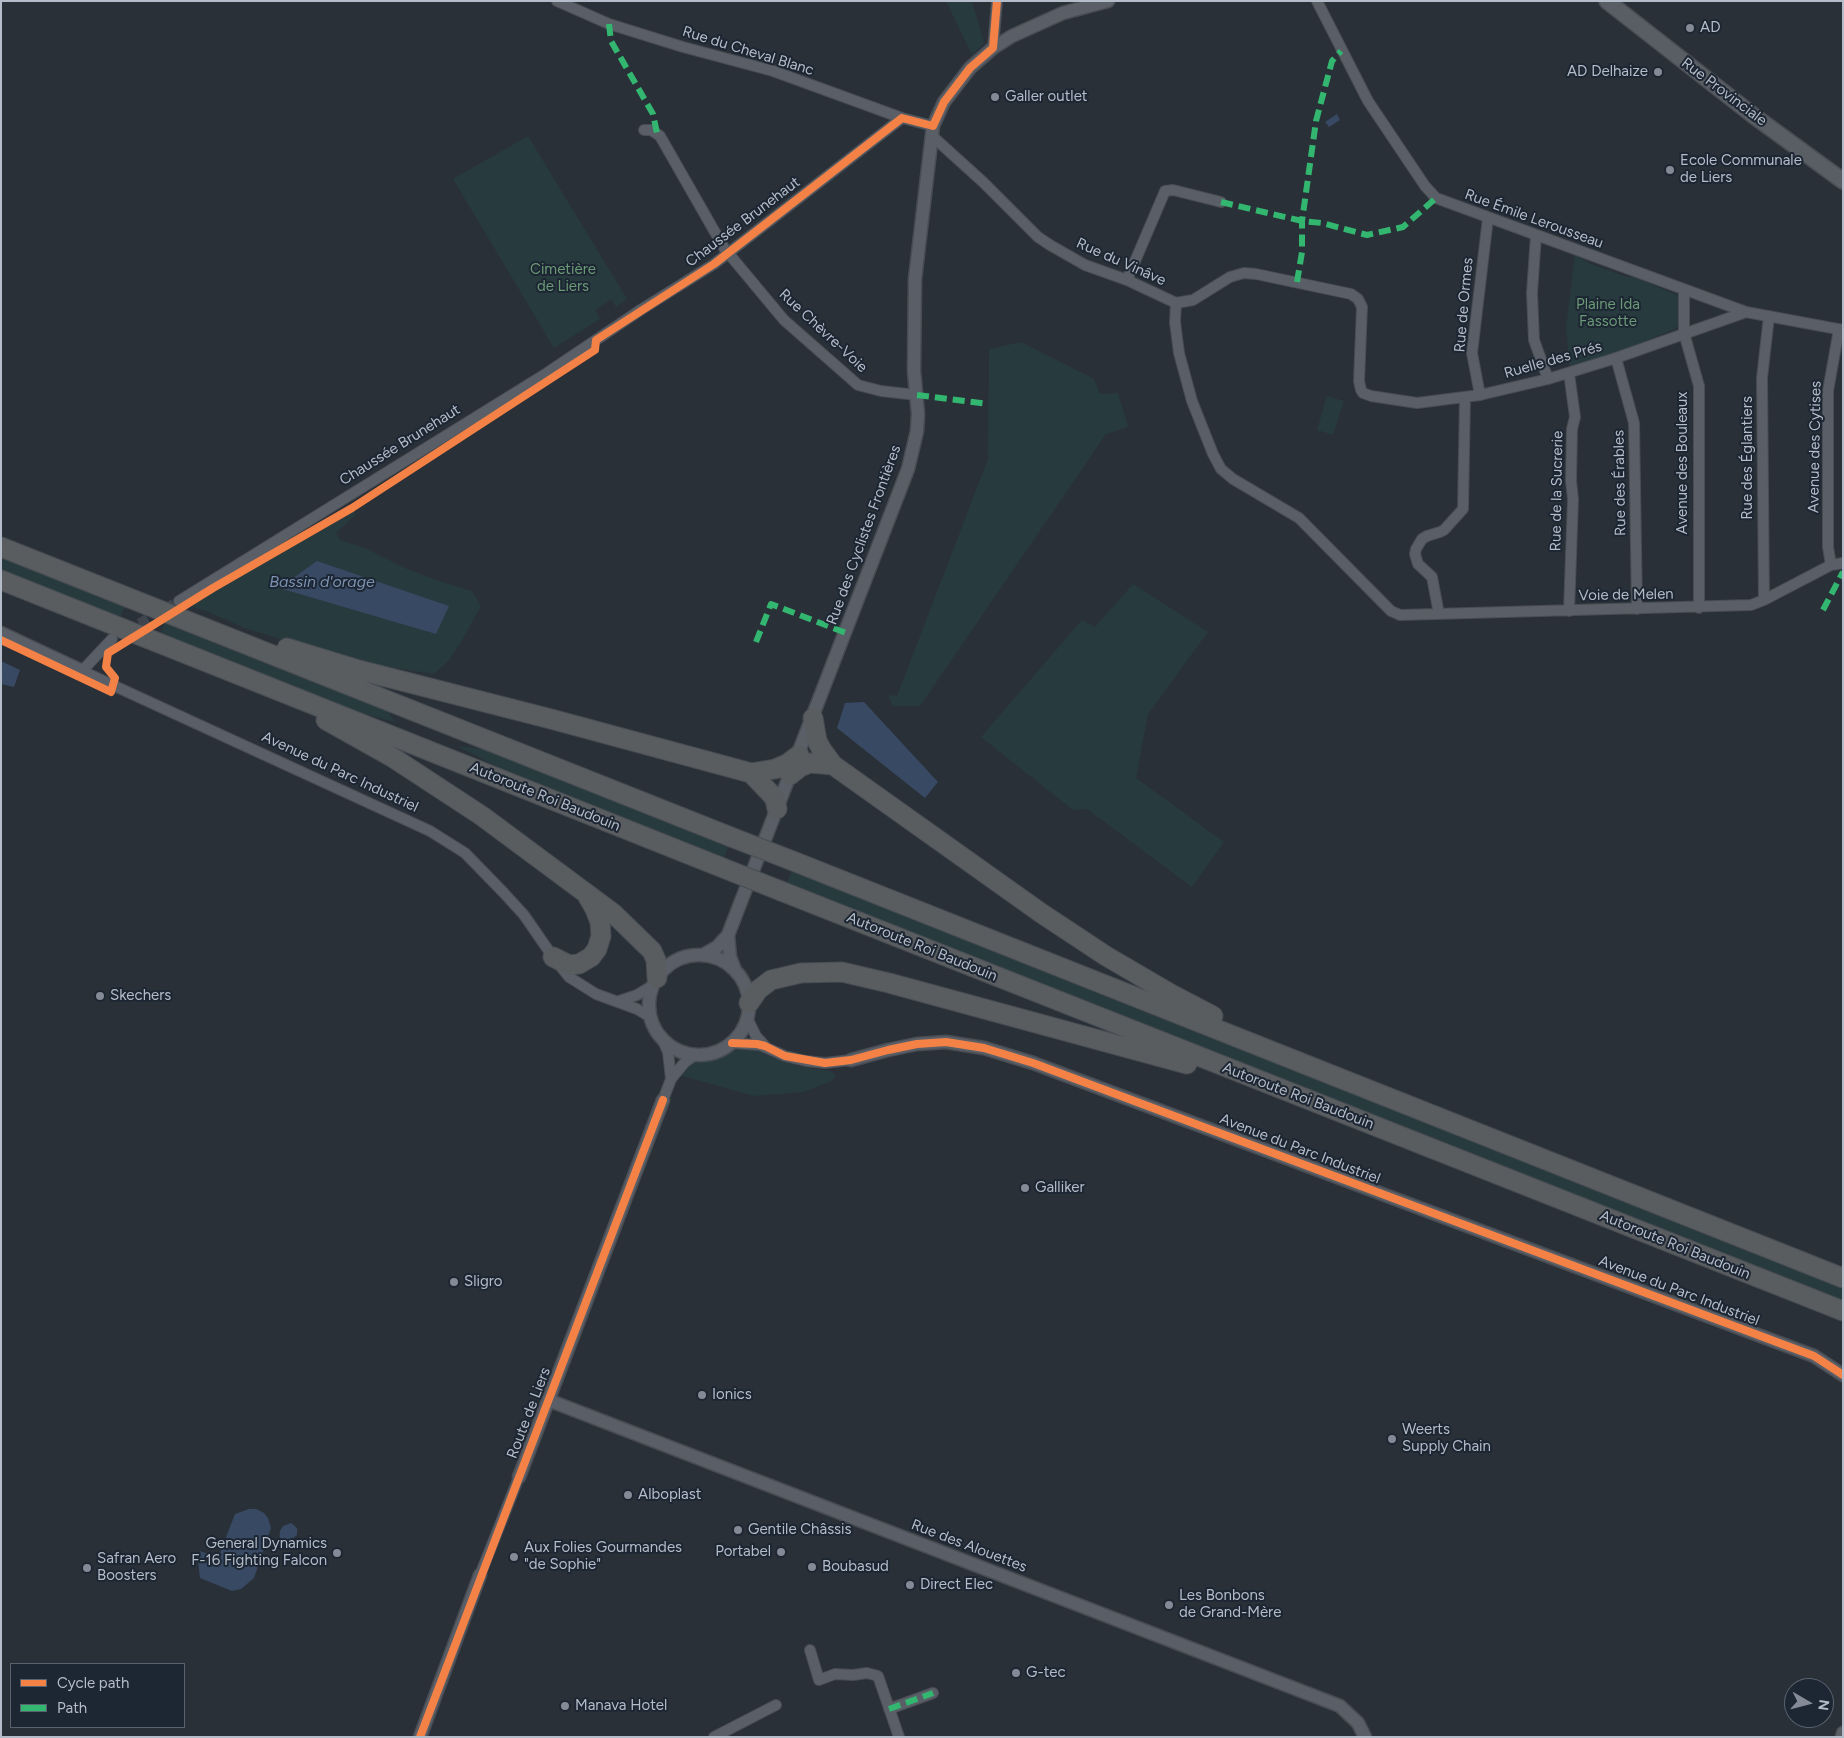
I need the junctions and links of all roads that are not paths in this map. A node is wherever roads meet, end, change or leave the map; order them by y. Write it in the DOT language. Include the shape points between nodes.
graph roads {
  1 [pos="557,1"];
  2 [pos="997,1"];
  3 [pos="1108,1"];
  4 [pos="1318,1"];
  5 [pos="1607,1"];
  6 [pos="993,48"];
  7 [pos="902,118"];
  8 [pos="644,130"];
  9 [pos="932,131"];
  10 [pos="1843,181"];
  11 [pos="1221,202"];
  12 [pos="1488,218"];
  13 [pos="1536,236"];
  14 [pos="728,253"];
  15 [pos="1127,280"];
  16 [pos="1684,290"];
  17 [pos="1176,303"];
  18 [pos="1746,312"];
  19 [pos="1769,316"];
  20 [pos="1841,329"];
  21 [pos="1684,332"];
  22 [pos="1616,358"];
  23 [pos="1569,373"];
  24 [pos="1548,379"];
  25 [pos="917,395"];
  26 [pos="1480,395"];
  27 [pos="1465,397"];
  28 [pos="1,547"];
  29 [pos="1843,563"];
  30 [pos="1831,565"];
  31 [pos="1,580"];
  32 [pos="1764,600"];
  33 [pos="179,601"];
  34 [pos="1699,608"];
  35 [pos="1637,609"];
  36 [pos="1569,611"];
  37 [pos="1439,614"];
  38 [pos="1400,615"];
  39 [pos="1,633"];
  40 [pos="230,637"];
  41 [pos="112,639"];
  42 [pos="82,671"];
  43 [pos="300,699"];
  44 [pos="813,718"];
  45 [pos="798,755"];
  46 [pos="834,765"];
  47 [pos="751,774"];
  48 [pos="790,774"];
  49 [pos="777,809"];
  50 [pos="585,891"];
  51 [pos="728,935"];
  52 [pos="703,955"];
  53 [pos="553,957"];
  54 [pos="735,970"];
  55 [pos="654,982"];
  56 [pos="619,1001"];
  57 [pos="748,1010"];
  58 [pos="650,1017"];
  59 [pos="663,1041"];
  60 [pos="732,1043"];
  61 [pos="765,1046"];
  62 [pos="1263,1047"];
  63 [pos="695,1055"];
  64 [pos="851,1060"];
  65 [pos="1242,1074"];
  66 [pos="671,1079"];
  67 [pos="663,1100"];
  68 [pos="1843,1278"];
  69 [pos="1843,1312"];
  70 [pos="1843,1375"];
  71 [pos="548,1400"];
  72 [pos="519,1477"];
  73 [pos="480,1575"];
  74 [pos="810,1650"];
  75 [pos="933,1693"];
  76 [pos="776,1705"];
  77 [pos="889,1708"];
  78 [pos="1843,1733"];
  79 [pos="721,1735"];
  80 [pos="420,1737"];
  81 [pos="899,1737"];
  82 [pos="1365,1737"];
  83 [pos="1842,1737"];
  1 -- 7 [label="street, Rue du Cheval Blanc" via="609,24 774,71"];
  2 -- 6 [label="street"];
  3 -- 6 [label="street" via="1063,12"];
  4 -- 12 [label="street, Rue Émile Lerousseau" via="1368,101 1425,186 1436,198"];
  5 -- 10 [label="main road, Rue Provinciale"];
  6 -- 9 [label="street" via="970,68 944,102"];
  7 -- 9 [label="street, Rue du Cheval Blanc"];
  7 -- 14 [label="street, Chaussée Brunehaut"];
  8 -- 14 [label="street, Rue Chèvre-Voie" via="660,136"];
  9 -- 15 [label="street, Rue du Vinâve" via="1038,236 1085,265"];
  9 -- 25 [label="street, Rue des Cyclistes Frontières" via="915,279 914,371"];
  11 -- 15 [label="street" via="1174,190 1165,191"];
  12 -- 13 [label="street, Rue Émile Lerousseau"];
  12 -- 26 [label="street, Rue de Ormes" via="1472,353"];
  13 -- 16 [label="street, Rue Émile Lerousseau"];
  13 -- 24 [label="street" via="1532,293 1534,340"];
  14 -- 25 [label="street, Rue Chèvre-Voie" via="784,320 858,386"];
  14 -- 33 [label="street, Chaussée Brunehaut" via="547,373"];
  15 -- 17 [label="street, Rue du Vinâve"];
  16 -- 18 [label="street, Rue Émile Lerousseau"];
  16 -- 21 [label="street, Avenue des Bouleaux"];
  17 -- 27 [label="street, Ruelle des Prés" via="1193,300 1230,277 1244,273 1354,296 1362,307 1360,381 1363,393 1417,403"];
  17 -- 38 [label="street, Rue du Vinâve" via="1179,352 1192,401 1221,469 1299,518 1383,604"];
  18 -- 19 [label="street, Rue Émile Lerousseau"];
  18 -- 21 [label="street, Ruelle des Prés"];
  19 -- 20 [label="street, Rue Émile Lerousseau"];
  19 -- 32 [label="street, Rue des Églantiers" via="1762,378"];
  20 -- 30 [label="street, Avenue des Cytises" via="1828,391 1828,547"];
  21 -- 22 [label="street, Ruelle des Prés"];
  21 -- 34 [label="street, Avenue des Bouleaux" via="1698,386"];
  22 -- 23 [label="street, Ruelle des Prés"];
  22 -- 35 [label="street, Rue des Érables" via="1634,423"];
  23 -- 24 [label="street, Ruelle des Prés"];
  23 -- 36 [label="street, Rue de la Sucrerie" via="1575,417 1572,429"];
  24 -- 26 [label="street, Ruelle des Prés"];
  25 -- 44 [label="street, Rue des Cyclistes Frontières" via="917,431 908,469"];
  26 -- 27 [label="street, Ruelle des Prés"];
  27 -- 37 [label="street" via="1463,509 1440,532 1422,539 1415,554 1418,564 1432,577"];
  28 -- 40 [label="highway, Autoroute Roi Baudouin"];
  29 -- 30 [label="street, Voie de Melen"];
  30 -- 32 [label="street, Voie de Melen"];
  31 -- 43 [label="highway, Autoroute Roi Baudouin"];
  32 -- 34 [label="street, Voie de Melen" via="1751,605"];
  34 -- 35 [label="street, Voie de Melen"];
  35 -- 36 [label="street, Voie de Melen"];
  36 -- 37 [label="street, Voie de Melen"];
  37 -- 38 [label="street, Voie de Melen"];
  39 -- 42 [label="street, Avenue du Parc Industriel"];
  40 -- 47 [label="highway" via="263,641"];
  40 -- 62 [label="highway, Autoroute Roi Baudouin, bridge"];
  41 -- 42 [label="street"];
  42 -- 53 [label="street, Avenue du Parc Industriel" via="437,836 465,853 524,914"];
  43 -- 50 [label="highway" via="320,716 392,757 482,816"];
  43 -- 65 [label="highway, Autoroute Roi Baudouin, bridge"];
  44 -- 45 [label="street, Rue des Cyclistes Frontières"];
  44 -- 46 [label="highway" via="817,741"];
  45 -- 47 [label="highway" via="775,770"];
  45 -- 48 [label="street, Rue des Cyclistes Frontières"];
  46 -- 48 [label="highway" via="810,763"];
  46 -- 62 [label="highway" via="1106,956 1237,1029"];
  47 -- 49 [label="highway" via="774,799"];
  48 -- 49 [label="street, Rue des Cyclistes Frontières"];
  49 -- 51 [label="street, Rue des Cyclistes Frontières"];
  50 -- 53 [label="highway" via="600,922 601,936 597,949 580,964 565,964"];
  50 -- 55 [label="highway" via="648,947 656,960"];
  51 -- 52 [label="street, Rue des Cyclistes Frontières"];
  51 -- 54 [label="street, Rue des Cyclistes Frontières"];
  52 -- 54 [label="street" via="720,960"];
  52 -- 55 [label="street" via="676,960"];
  53 -- 56 [label="street, Avenue du Parc Industriel" via="576,982 596,994"];
  54 -- 57 [label="street" via="745,985"];
  55 -- 56 [label="street" via="637,995"];
  55 -- 58 [label="street"];
  56 -- 58 [label="street, Avenue du Parc Industriel"];
  57 -- 60 [label="street" via="741,1032"];
  57 -- 61 [label="street" via="756,1036"];
  57 -- 65 [label="highway" via="758,990 771,980 801,973 842,972 889,982 1218,1073"];
  58 -- 59 [label="street"];
  59 -- 63 [label="street"];
  59 -- 66 [label="street, Route de Liers" via="668,1052"];
  60 -- 61 [label="street, Avenue du Parc Industriel"];
  60 -- 63 [label="street" via="721,1050"];
  61 -- 64 [label="street, Avenue du Parc Industriel" via="785,1056 806,1061"];
  62 -- 68 [label="highway, Autoroute Roi Baudouin"];
  63 -- 66 [label="street, Route de Liers"];
  64 -- 70 [label="street, Avenue du Parc Industriel" via="902,1047 946,1042 984,1048 1033,1063 1814,1356"];
  65 -- 69 [label="highway, Autoroute Roi Baudouin"];
  66 -- 67 [label="street, Route de Liers"];
  67 -- 71 [label="street, Route de Liers"];
  71 -- 72 [label="street, Route de Liers"];
  71 -- 82 [label="street, Rue des Alouettes" via="1340,1706 1358,1723"];
  72 -- 73 [label="street, Route de Liers"];
  73 -- 80 [label="street, Route de Liers"];
  74 -- 77 [label="street" via="819,1680 835,1674 878,1676"];
  75 -- 77 [label="street"];
  76 -- 79 [label="street"];
  77 -- 81 [label="street"];
  78 -- 83 [label="street"];
}
